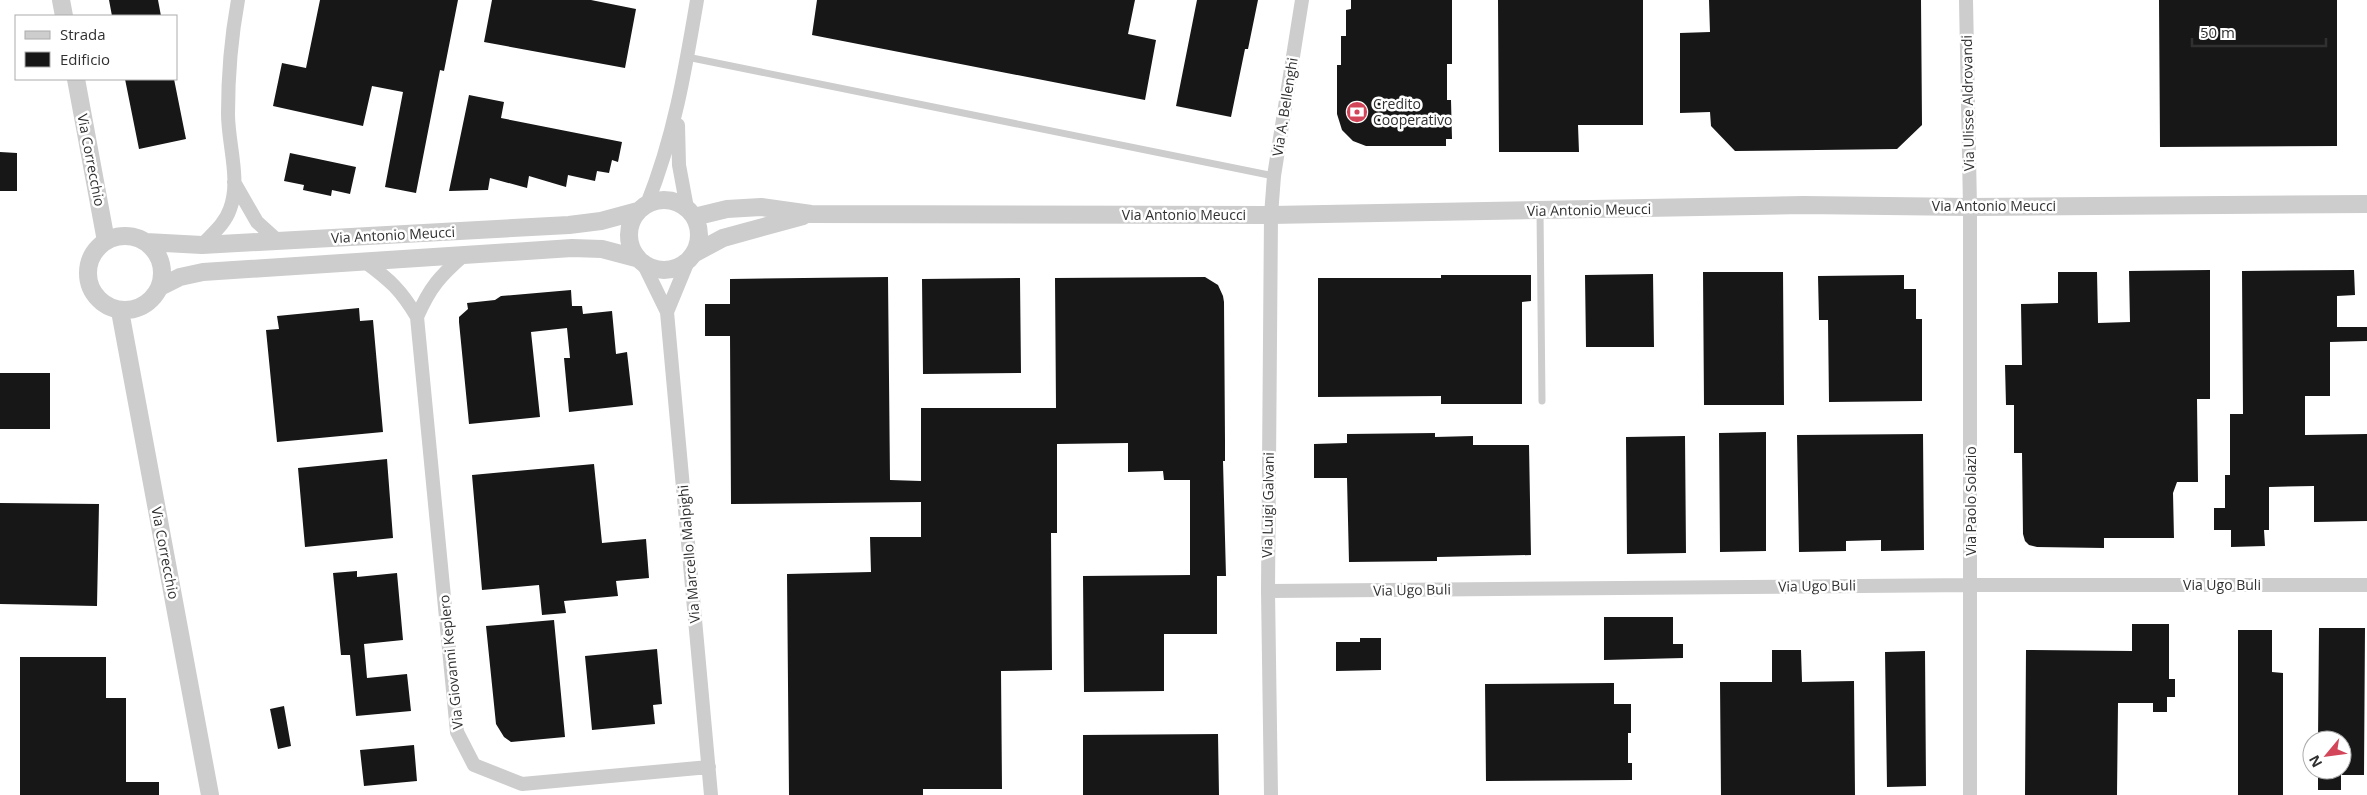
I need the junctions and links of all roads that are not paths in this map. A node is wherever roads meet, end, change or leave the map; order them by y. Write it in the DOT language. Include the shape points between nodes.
graph roads {
  1 [pos="61,0"];
  2 [pos="238,0"];
  3 [pos="697,0"];
  4 [pos="1302,0"];
  5 [pos="1966,0"];
  6 [pos="64,15"];
  7 [pos="687,57"];
  8 [pos="76,80"];
  9 [pos="678,106"];
  10 [pos="1274,176"];
  11 [pos="234,182"];
  12 [pos="2367,204"];
  13 [pos="642,207"];
  14 [pos="1970,207"];
  15 [pos="1540,211"];
  16 [pos="691,213"];
  17 [pos="811,214"];
  18 [pos="1271,215"];
  19 [pos="106,241"];
  20 [pos="278,241"];
  21 [pos="146,242"];
  22 [pos="202,245"];
  23 [pos="464,255"];
  24 [pos="692,257"];
  25 [pos="640,261"];
  26 [pos="364,262"];
  27 [pos="160,287"];
  28 [pos="120,310"];
  29 [pos="667,312"];
  30 [pos="418,318"];
  31 [pos="1542,401"];
  32 [pos="1971,585"];
  33 [pos="2367,585"];
  34 [pos="1268,591"];
  35 [pos="709,767"];
  36 [pos="210,795"];
  37 [pos="711,795"];
  38 [pos="1271,795"];
  39 [pos="1970,795"];
  1 -- 6 [label="street"];
  2 -- 11 [label="street" via="231,36 228,116"];
  3 -- 7 [label="street"];
  4 -- 10 [label="street, Via A. Bellenghi"];
  5 -- 14 [label="street, Via Ulisse Aldrovandi"];
  7 -- 9 [label="street"];
  7 -- 10 [label="lane"];
  8 -- 19 [label="street, Via Correcchio"];
  9 -- 13 [label="street" via="663,164"];
  9 -- 16 [label="street" via="680,165"];
  10 -- 18 [label="street, Via A. Bellenghi"];
  11 -- 20 [label="street" via="257,222"];
  11 -- 22 [label="street" via="231,209 222,225"];
  12 -- 14 [label="street, Via Antonio Meucci"];
  13 -- 16 [label="street" via="668,200"];
  13 -- 20 [label="street, Via Antonio Meucci" via="601,221 568,225"];
  13 -- 25 [label="street" via="629,229 630,244"];
  14 -- 15 [label="street, Via Antonio Meucci" via="1803,205"];
  14 -- 32 [label="street, Via Paolo Solazio"];
  15 -- 18 [label="street, Via Antonio Meucci"];
  15 -- 31 [label="lane"];
  16 -- 17 [label="street, Via Antonio Meucci" via="761,206"];
  16 -- 24 [label="street" via="699,237"];
  17 -- 18 [label="street, Via Antonio Meucci"];
  17 -- 24 [label="street, Via Antonio Meucci" via="723,238"];
  18 -- 34 [label="street, Via Luigi Galvani"];
  19 -- 21 [label="street" via="126,236"];
  19 -- 28 [label="street" via="89,261 87,274 90,287 102,302"];
  20 -- 22 [label="street, Via Antonio Meucci"];
  21 -- 22 [label="street, Via Antonio Meucci"];
  21 -- 27 [label="street" via="160,262"];
  23 -- 25 [label="street, Via Antonio Meucci" via="602,249"];
  23 -- 26 [label="street, Via Antonio Meucci"];
  23 -- 30 [label="street, Via Giovanni Keplero" via="427,293"];
  24 -- 25 [label="street" via="675,269 664,271"];
  24 -- 29 [label="street, Via Marcello Malpighi"];
  25 -- 29 [label="street, Via Marcello Malpighi"];
  26 -- 27 [label="street, Via Antonio Meucci" via="203,272"];
  26 -- 30 [label="street, Via Giovanni Keplero" via="402,292"];
  27 -- 28 [label="street" via="144,306"];
  28 -- 36 [label="street, Via Correcchio"];
  29 -- 35 [label="street, Via Marcello Malpighi"];
  30 -- 35 [label="street, Via Giovanni Keplero" via="457,732 474,765 522,784"];
  32 -- 33 [label="street, Via Ugo Buli"];
  32 -- 34 [label="street, Via Ugo Buli"];
  32 -- 39 [label="street, Via Paolo Solazio"];
  34 -- 38 [label="street, Via Luigi Galvani"];
  35 -- 37 [label="street, Via Marcello Malpighi"];
}
